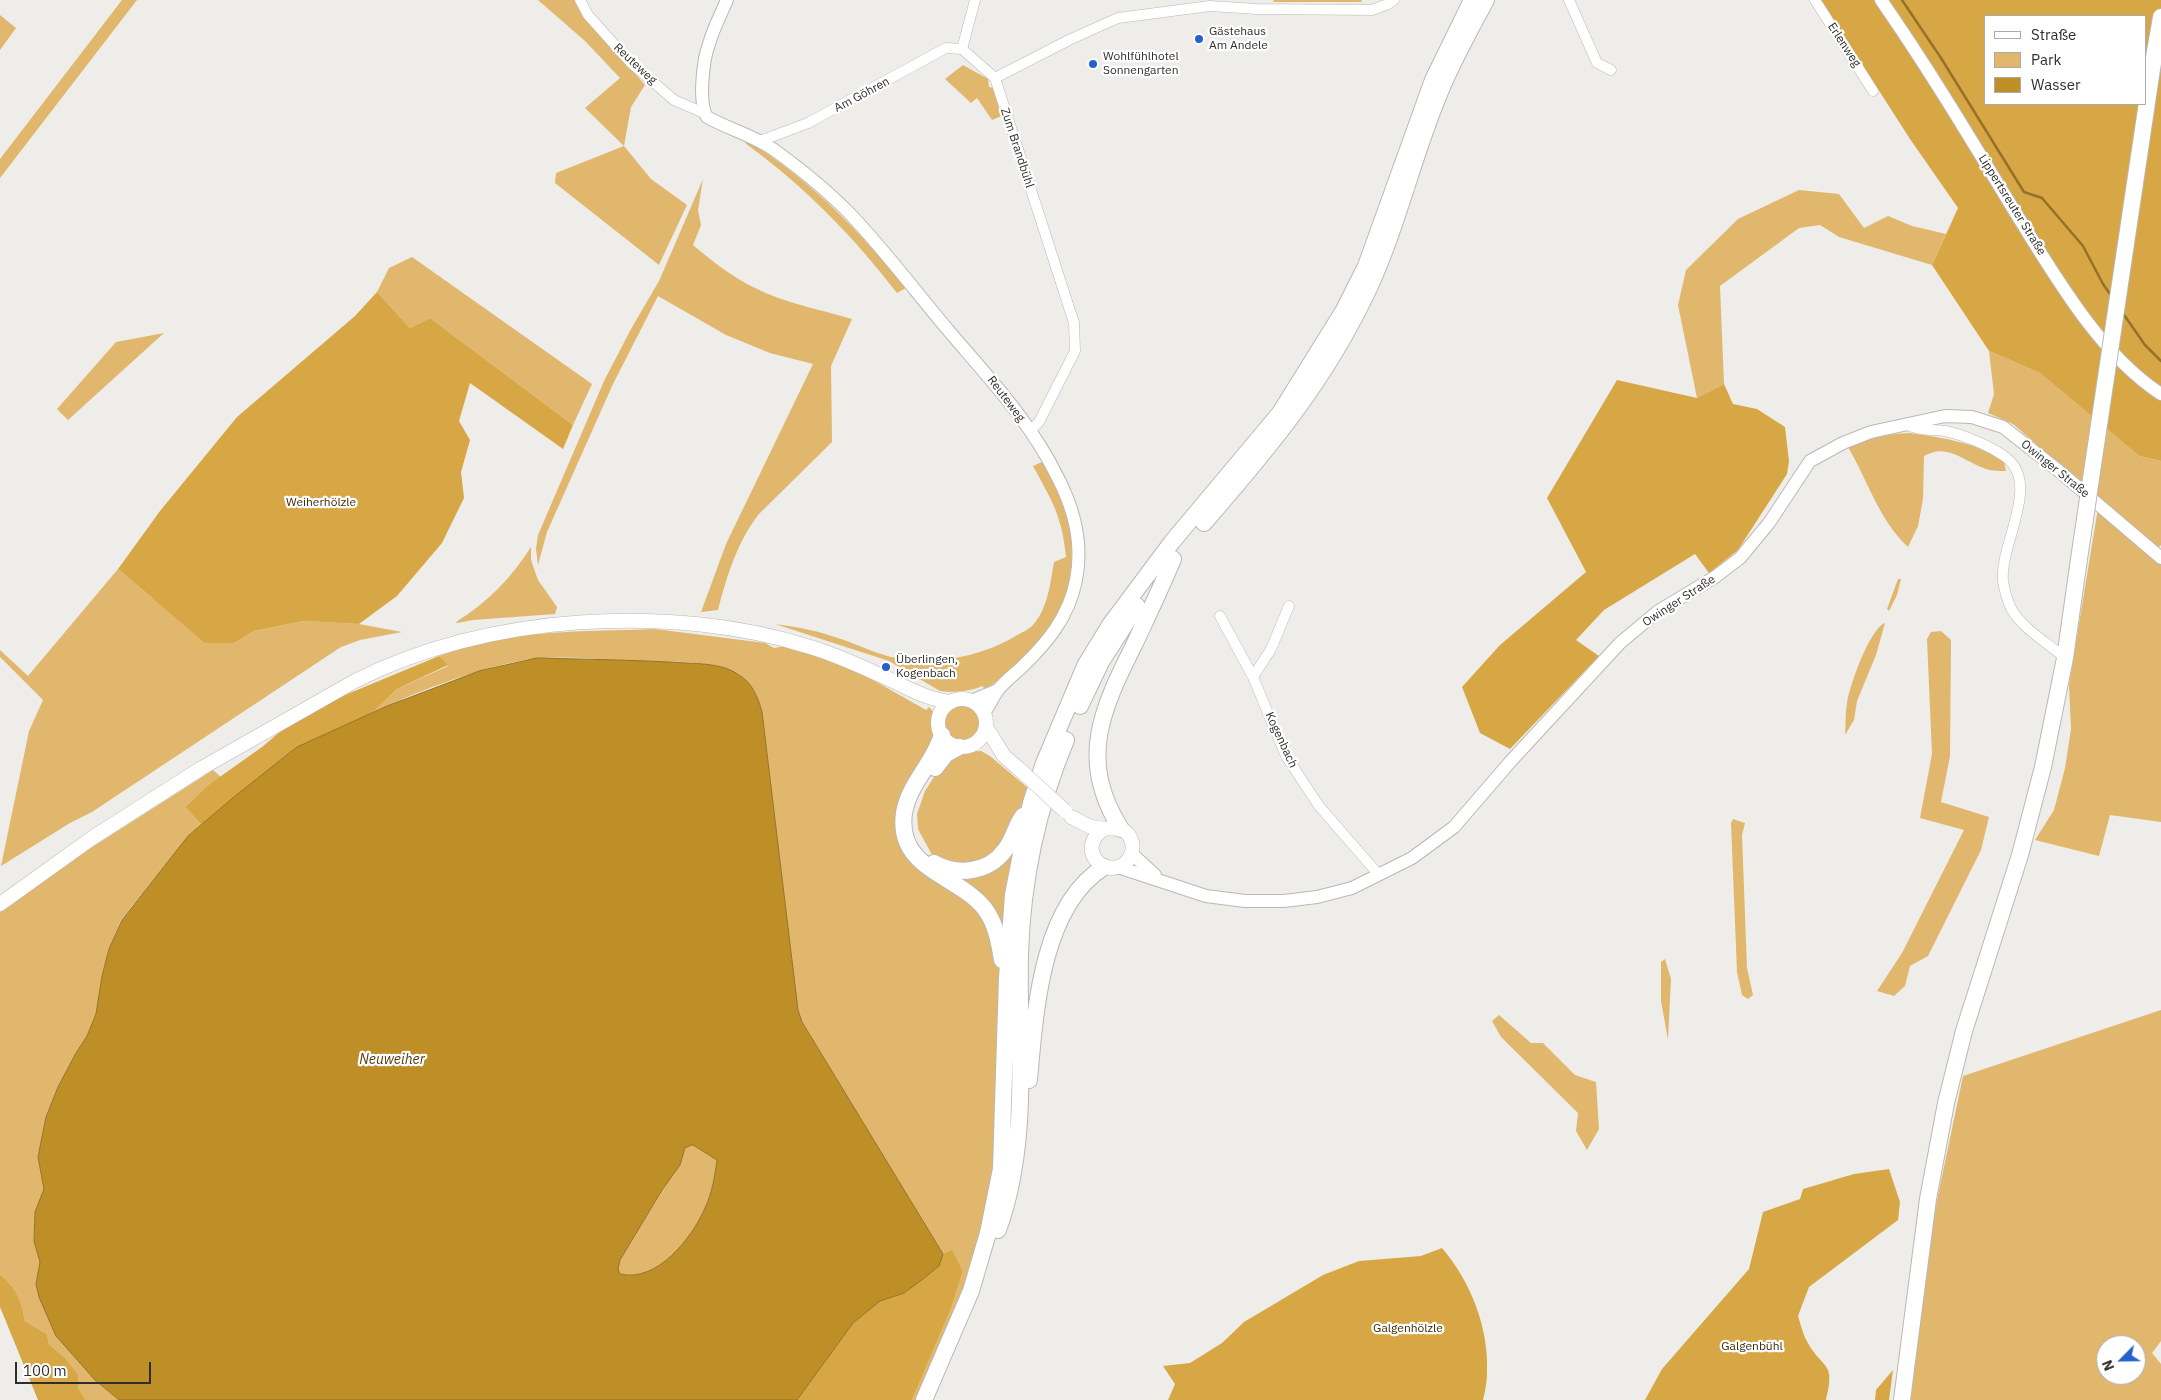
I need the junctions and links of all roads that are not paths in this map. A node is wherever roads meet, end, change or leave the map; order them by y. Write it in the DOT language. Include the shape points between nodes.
graph roads {
  1 [pos="580,0"];
  2 [pos="727,0"];
  3 [pos="974,0"];
  4 [pos="1394,0"];
  5 [pos="1472,0"];
  6 [pos="1486,0"];
  7 [pos="1569,0"];
  8 [pos="1815,0"];
  9 [pos="1881,0"];
  10 [pos="1208,3"];
  11 [pos="2161,16"];
  12 [pos="962,49"];
  13 [pos="1611,70"];
  14 [pos="995,78"];
  15 [pos="1873,91"];
  16 [pos="704,113"];
  17 [pos="760,141"];
  18 [pos="2161,394"];
  19 [pos="1905,423"];
  20 [pos="1030,431"];
  21 [pos="2161,558"];
  22 [pos="1173,559"];
  23 [pos="1289,606"];
  24 [pos="1220,616"];
  25 [pos="2065,658"];
  26 [pos="1253,677"];
  27 [pos="998,690"];
  28 [pos="913,691"];
  29 [pos="971,701"];
  30 [pos="951,702"];
  31 [pos="985,720"];
  32 [pos="940,727"];
  33 [pos="978,741"];
  34 [pos="959,747"];
  35 [pos="1004,756"];
  36 [pos="1031,803"];
  37 [pos="1068,814"];
  38 [pos="1104,829"];
  39 [pos="1121,829"];
  40 [pos="1091,847"];
  41 [pos="1132,854"];
  42 [pos="1111,867"];
  43 [pos="1379,874"];
  44 [pos="1162,881"];
  45 [pos="0,904"];
  46 [pos="1007,978"];
  47 [pos="1020,1122"];
  48 [pos="971,1291"];
  49 [pos="924,1400"];
  50 [pos="1902,1400"];
  1 -- 16 [label="street, Reuteweg" via="588,15 631,63 674,100"];
  2 -- 16 [label="street" via="706,56 702,93"];
  3 -- 12 [label="street"];
  4 -- 10 [label="street" via="1366,10 1257,9"];
  5 -- 36 [label="main road" via="1433,80 1366,266 1344,310 1280,413 1172,542 1110,625 1085,666"];
  6 -- 22 [label="main road" via="1440,92 1389,238 1350,325 1286,426"];
  7 -- 13 [label="street" via="1596,63"];
  8 -- 15 [label="street, Erlenweg"];
  9 -- 18 [label="street, Lippertsreuter Straße" via="2073,302 2126,366"];
  10 -- 14 [label="street" via="1118,18"];
  11 -- 25 [label="main road, bridge"];
  12 -- 14 [label="street"];
  12 -- 17 [label="street, Am Göhren" via="946,48 808,123"];
  14 -- 20 [label="street, Zum Brandbühl" via="1074,323 1075,351 1038,422"];
  16 -- 17 [label="street, Reuteweg" via="716,123"];
  17 -- 20 [label="street, Reuteweg" via="776,151 856,221 997,386"];
  19 -- 21 [label="street, Owinger Straße" via="1945,416 1972,417 2003,428"];
  19 -- 25 [label="street" via="1910,427 1946,432 1978,443 2006,456 2016,469 2021,481 2018,508 2003,581 2012,610"];
  19 -- 43 [label="street, Owinger Straße" via="1843,443 1810,461 1740,558 1657,612 1620,643 1454,828 1412,858"];
  20 -- 27 [label="street, Reuteweg" via="1069,501 1078,537 1078,567 1072,597 1057,629"];
  22 -- 39 [label="main road" via="1157,599 1111,691 1100,722 1097,752 1103,797"];
  22 -- 47 [label="main road" via="1144,596 1101,662 1058,758 1038,821 1020,952"];
  23 -- 26 [label="street" via="1271,649"];
  24 -- 26 [label="street, Kogenbach"];
  25 -- 50 [label="main road" via="2043,768 1964,1031 1946,1103 1928,1199"];
  26 -- 43 [label="street, Kogenbach" via="1286,756 1319,806"];
  27 -- 29 [label="street, Reuteweg"];
  27 -- 31 [label="street, Reuteweg"];
  28 -- 30 [label="main road"];
  28 -- 32 [label="main road" via="937,714"];
  28 -- 45 [label="main road" via="812,647 721,627 619,621 489,634 412,656 355,681 200,769 92,838"];
  29 -- 30 [label="main road"];
  29 -- 31 [label="main road"];
  30 -- 32 [label="main road" via="943,709"];
  31 -- 33 [label="main road"];
  31 -- 35 [label="main road"];
  32 -- 34 [label="main road" via="952,744"];
  32 -- 46 [label="main road" via="938,748 907,800 904,832 920,861 973,897 986,910 999,940"];
  33 -- 34 [label="main road"];
  33 -- 35 [label="main road"];
  34 -- 36 [label="main road" via="946,754 914,804 912,834 926,858 942,868 959,871 985,866 1004,851"];
  35 -- 37 [label="main road, bridge"];
  36 -- 46 [label="main road" via="1013,895"];
  37 -- 38 [label="main road" via="1092,827"];
  37 -- 40 [label="main road"];
  38 -- 39 [label="main road"];
  38 -- 40 [label="main road" via="1095,836"];
  39 -- 41 [label="main road" via="1132,842"];
  40 -- 42 [label="main road" via="1095,859"];
  41 -- 42 [label="main road" via="1126,862"];
  41 -- 44 [label="street, Owinger Straße"];
  42 -- 44 [label="street, Owinger Straße"];
  42 -- 47 [label="main road" via="1091,875 1073,897 1059,923 1037,1012"];
  43 -- 44 [label="street, Owinger Straße" via="1352,888 1284,901 1227,900"];
  46 -- 48 [label="main road" via="1000,1169 988,1233"];
  47 -- 48 [label="main road" via="1015,1168 1000,1225 985,1268"];
  48 -- 49 [label="main road"];
}
